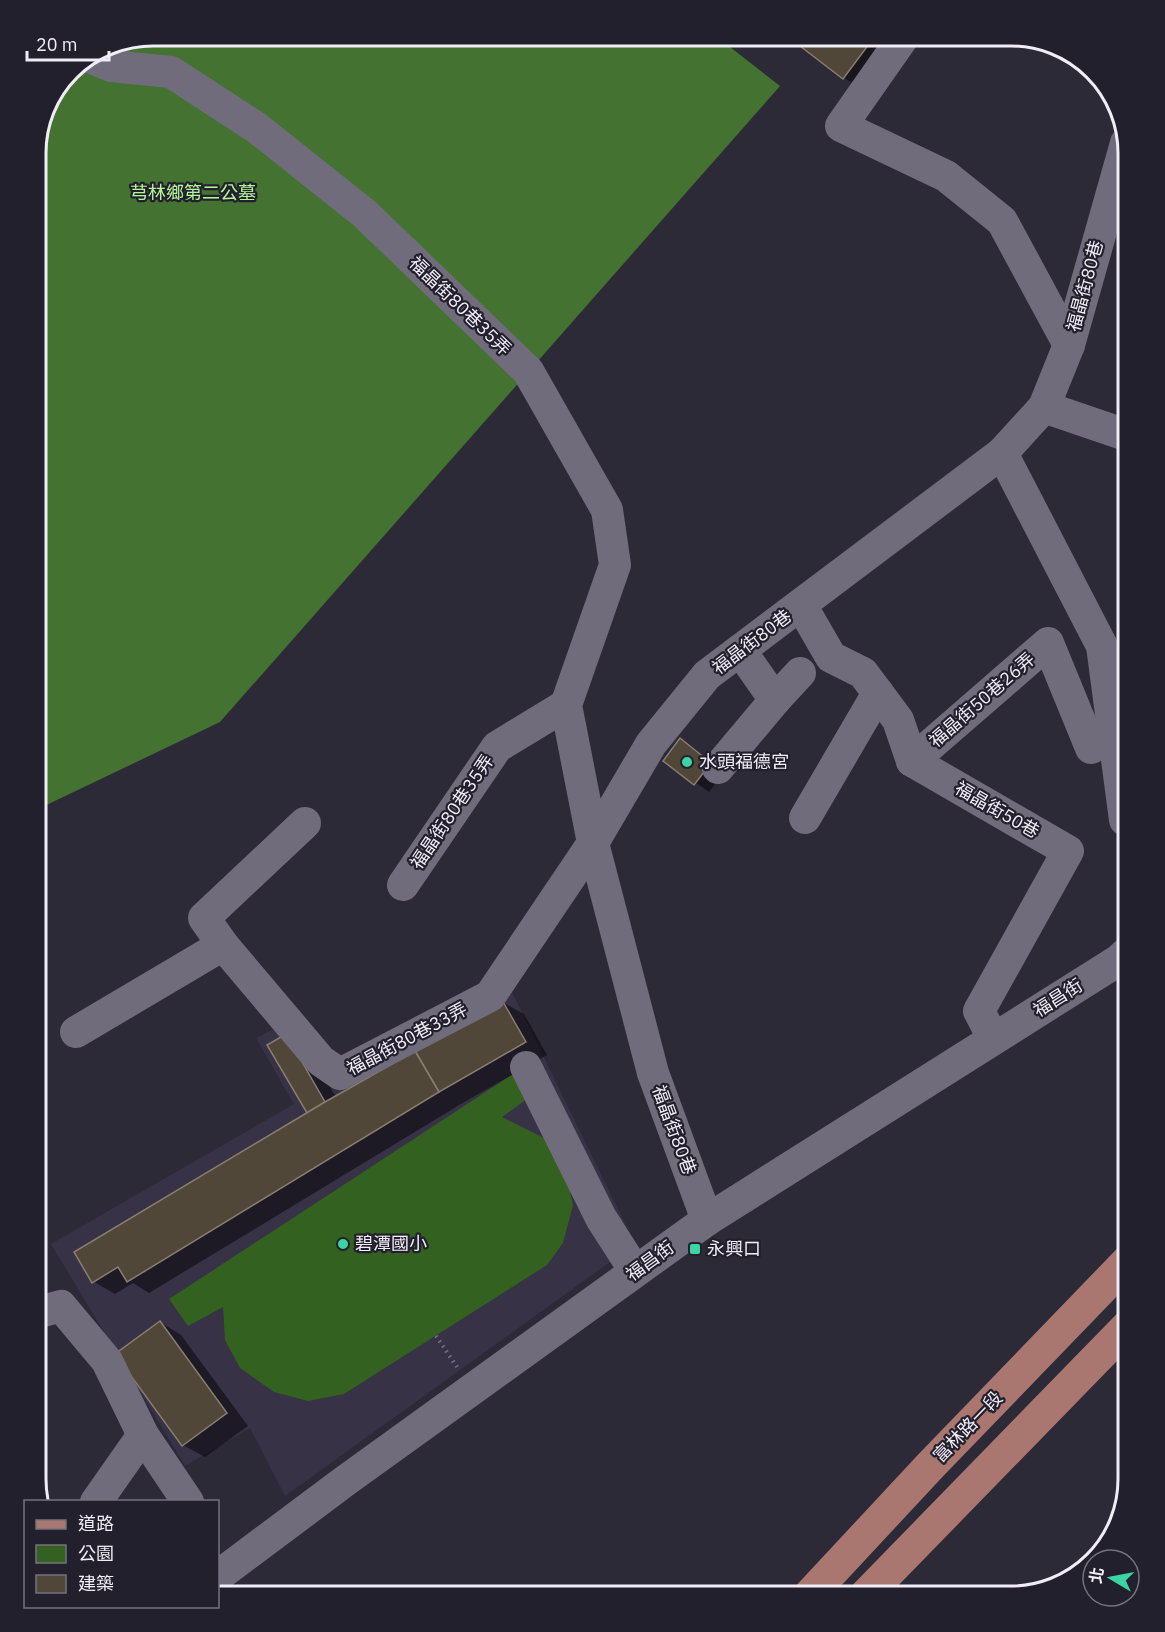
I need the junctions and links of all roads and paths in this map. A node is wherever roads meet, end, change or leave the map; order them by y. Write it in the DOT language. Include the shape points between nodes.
graph roads {
  1 [pos="896,47"];
  2 [pos="100,61"];
  3 [pos="1118,171"];
  4 [pos="1069,345"];
  5 [pos="1044,407"];
  6 [pos="1118,432"];
  7 [pos="1002,453"];
  8 [pos="801,605"];
  9 [pos="740,650"];
  10 [pos="800,673"];
  11 [pos="878,693"];
  12 [pos="775,700"];
  13 [pos="566,705"];
  14 [pos="1091,748"];
  15 [pos="912,761"];
  16 [pos="1118,767"];
  17 [pos="718,768"];
  18 [pos="805,818"];
  19 [pos="305,823"];
  20 [pos="593,843"];
  21 [pos="403,885"];
  22 [pos="223,945"];
  23 [pos="1118,961"];
  24 [pos="76,1032"];
  25 [pos="993,1038"];
  26 [pos="526,1067"];
  27 [pos="707,1220"];
  28 [pos="635,1271"];
  29 [pos="1118,1271"];
  30 [pos="46,1310"];
  31 [pos="436,1336"];
  32 [pos="1118,1336"];
  33 [pos="455,1363"];
  34 [pos="143,1435"];
  35 [pos="97,1500"];
  36 [pos="187,1500"];
  37 [pos="222,1563"];
  38 [pos="819,1586"];
  39 [pos="875,1586"];
  1 -- 4 [label="street" via="842,126 946,176 1002,221"];
  2 -- 13 [label="street, 福晶街80巷35弄" via="171,72 257,128 365,214 528,371 607,510 615,565"];
  3 -- 4 [label="street, 福晶街80巷"];
  4 -- 5 [label="street, 福晶街80巷"];
  5 -- 6 [label="street"];
  5 -- 7 [label="street, 福晶街80巷"];
  7 -- 8 [label="street, 福晶街80巷"];
  7 -- 16 [label="street" via="1102,646"];
  8 -- 9 [label="street, 福晶街80巷"];
  8 -- 11 [label="street" via="831,657 863,672"];
  9 -- 12 [label="street"];
  9 -- 20 [label="street, 福晶街80巷" via="707,675 651,744"];
  10 -- 12 [label="street"];
  11 -- 15 [label="street" via="898,720"];
  11 -- 18 [label="street"];
  12 -- 17 [label="street"];
  13 -- 20 [label="street"];
  13 -- 21 [label="street, 福晶街80巷35弄" via="497,747"];
  14 -- 15 [label="street, 福晶街50巷26弄" via="1048,643"];
  15 -- 25 [label="street, 福晶街50巷" via="1068,851 979,1011"];
  19 -- 22 [label="street, 福晶街80巷33弄" via="204,918"];
  20 -- 22 [label="street, 福晶街80巷33弄" via="490,996 340,1074 321,1061"];
  20 -- 27 [label="street, 福晶街80巷" via="653,1073"];
  22 -- 24 [label="street"];
  23 -- 25 [label="street, 福昌街"];
  25 -- 27 [label="street, 福昌街"];
  26 -- 28 [label="street" via="601,1218"];
  27 -- 28 [label="street, 福昌街"];
  28 -- 37 [label="street, 福昌街"];
  29 -- 38 [label="main road, 富林路一段"];
  30 -- 34 [label="street" via="61,1306 107,1361"];
  31 -- 33 [label="path"];
  32 -- 39 [label="main road"];
  34 -- 35 [label="street"];
  34 -- 36 [label="street"];
}
